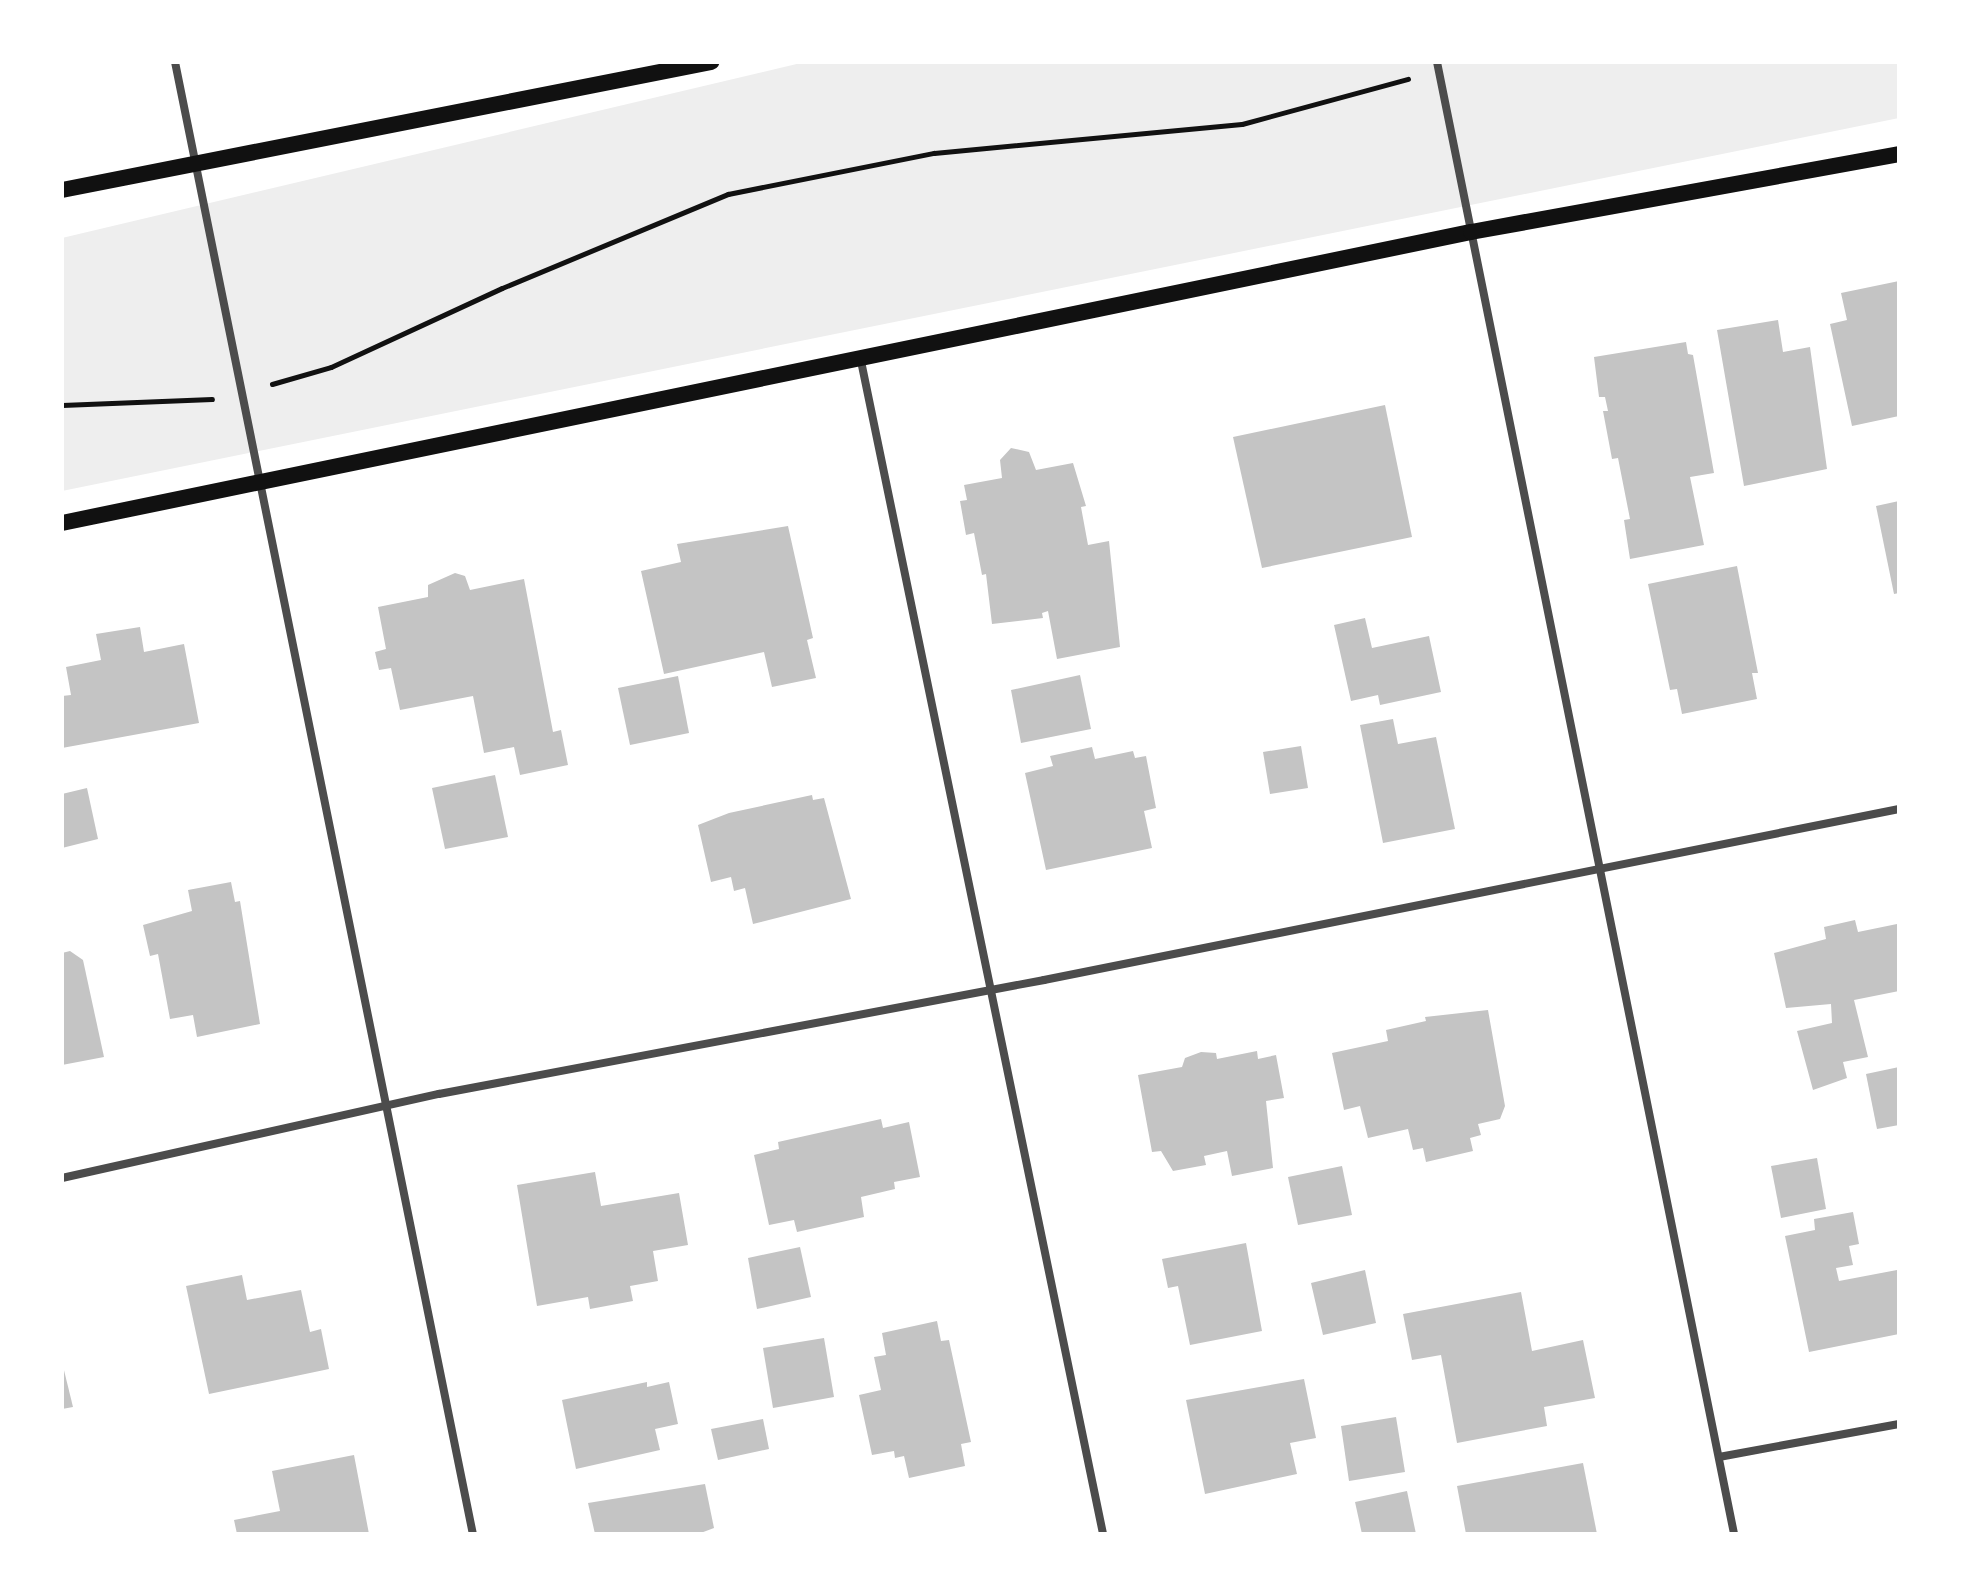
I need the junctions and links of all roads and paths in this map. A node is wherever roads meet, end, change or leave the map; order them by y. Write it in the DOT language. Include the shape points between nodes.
graph roads {
  1 [pos="175,62"];
  2 [pos="711,62"];
  3 [pos="1438,67"];
  4 [pos="1899,154"];
  5 [pos="195,163"];
  6 [pos="62,190"];
  7 [pos="1471,232"];
  8 [pos="861,361"];
  9 [pos="243,392"];
  10 [pos="62,405"];
  11 [pos="263,478"];
  12 [pos="62,523"];
  13 [pos="1899,809"];
  14 [pos="1599,870"];
  15 [pos="989,990"];
  16 [pos="387,1106"];
  17 [pos="62,1178"];
  18 [pos="1899,1424"];
  19 [pos="1719,1457"];
  20 [pos="473,1534"];
  21 [pos="1103,1534"];
  22 [pos="1734,1534"];
  1 -- 5 [label="street"];
  2 -- 5 [label="main road"];
  3 -- 7 [label="street"];
  3 -- 9 [label="path" via="1242,124 934,153 728,194 502,288 331,367"];
  4 -- 7 [label="main road"];
  5 -- 6 [label="main road"];
  5 -- 9 [label="street"];
  7 -- 8 [label="main road"];
  7 -- 14 [label="street"];
  8 -- 11 [label="main road"];
  8 -- 15 [label="street"];
  9 -- 10 [label="path" via="163,404"];
  9 -- 11 [label="street"];
  11 -- 12 [label="main road"];
  11 -- 16 [label="street"];
  13 -- 14 [label="street"];
  14 -- 15 [label="street"];
  14 -- 19 [label="street"];
  15 -- 16 [label="street"];
  15 -- 21 [label="street"];
  16 -- 17 [label="street"];
  16 -- 20 [label="street"];
  18 -- 19 [label="street"];
  19 -- 22 [label="street"];
}
